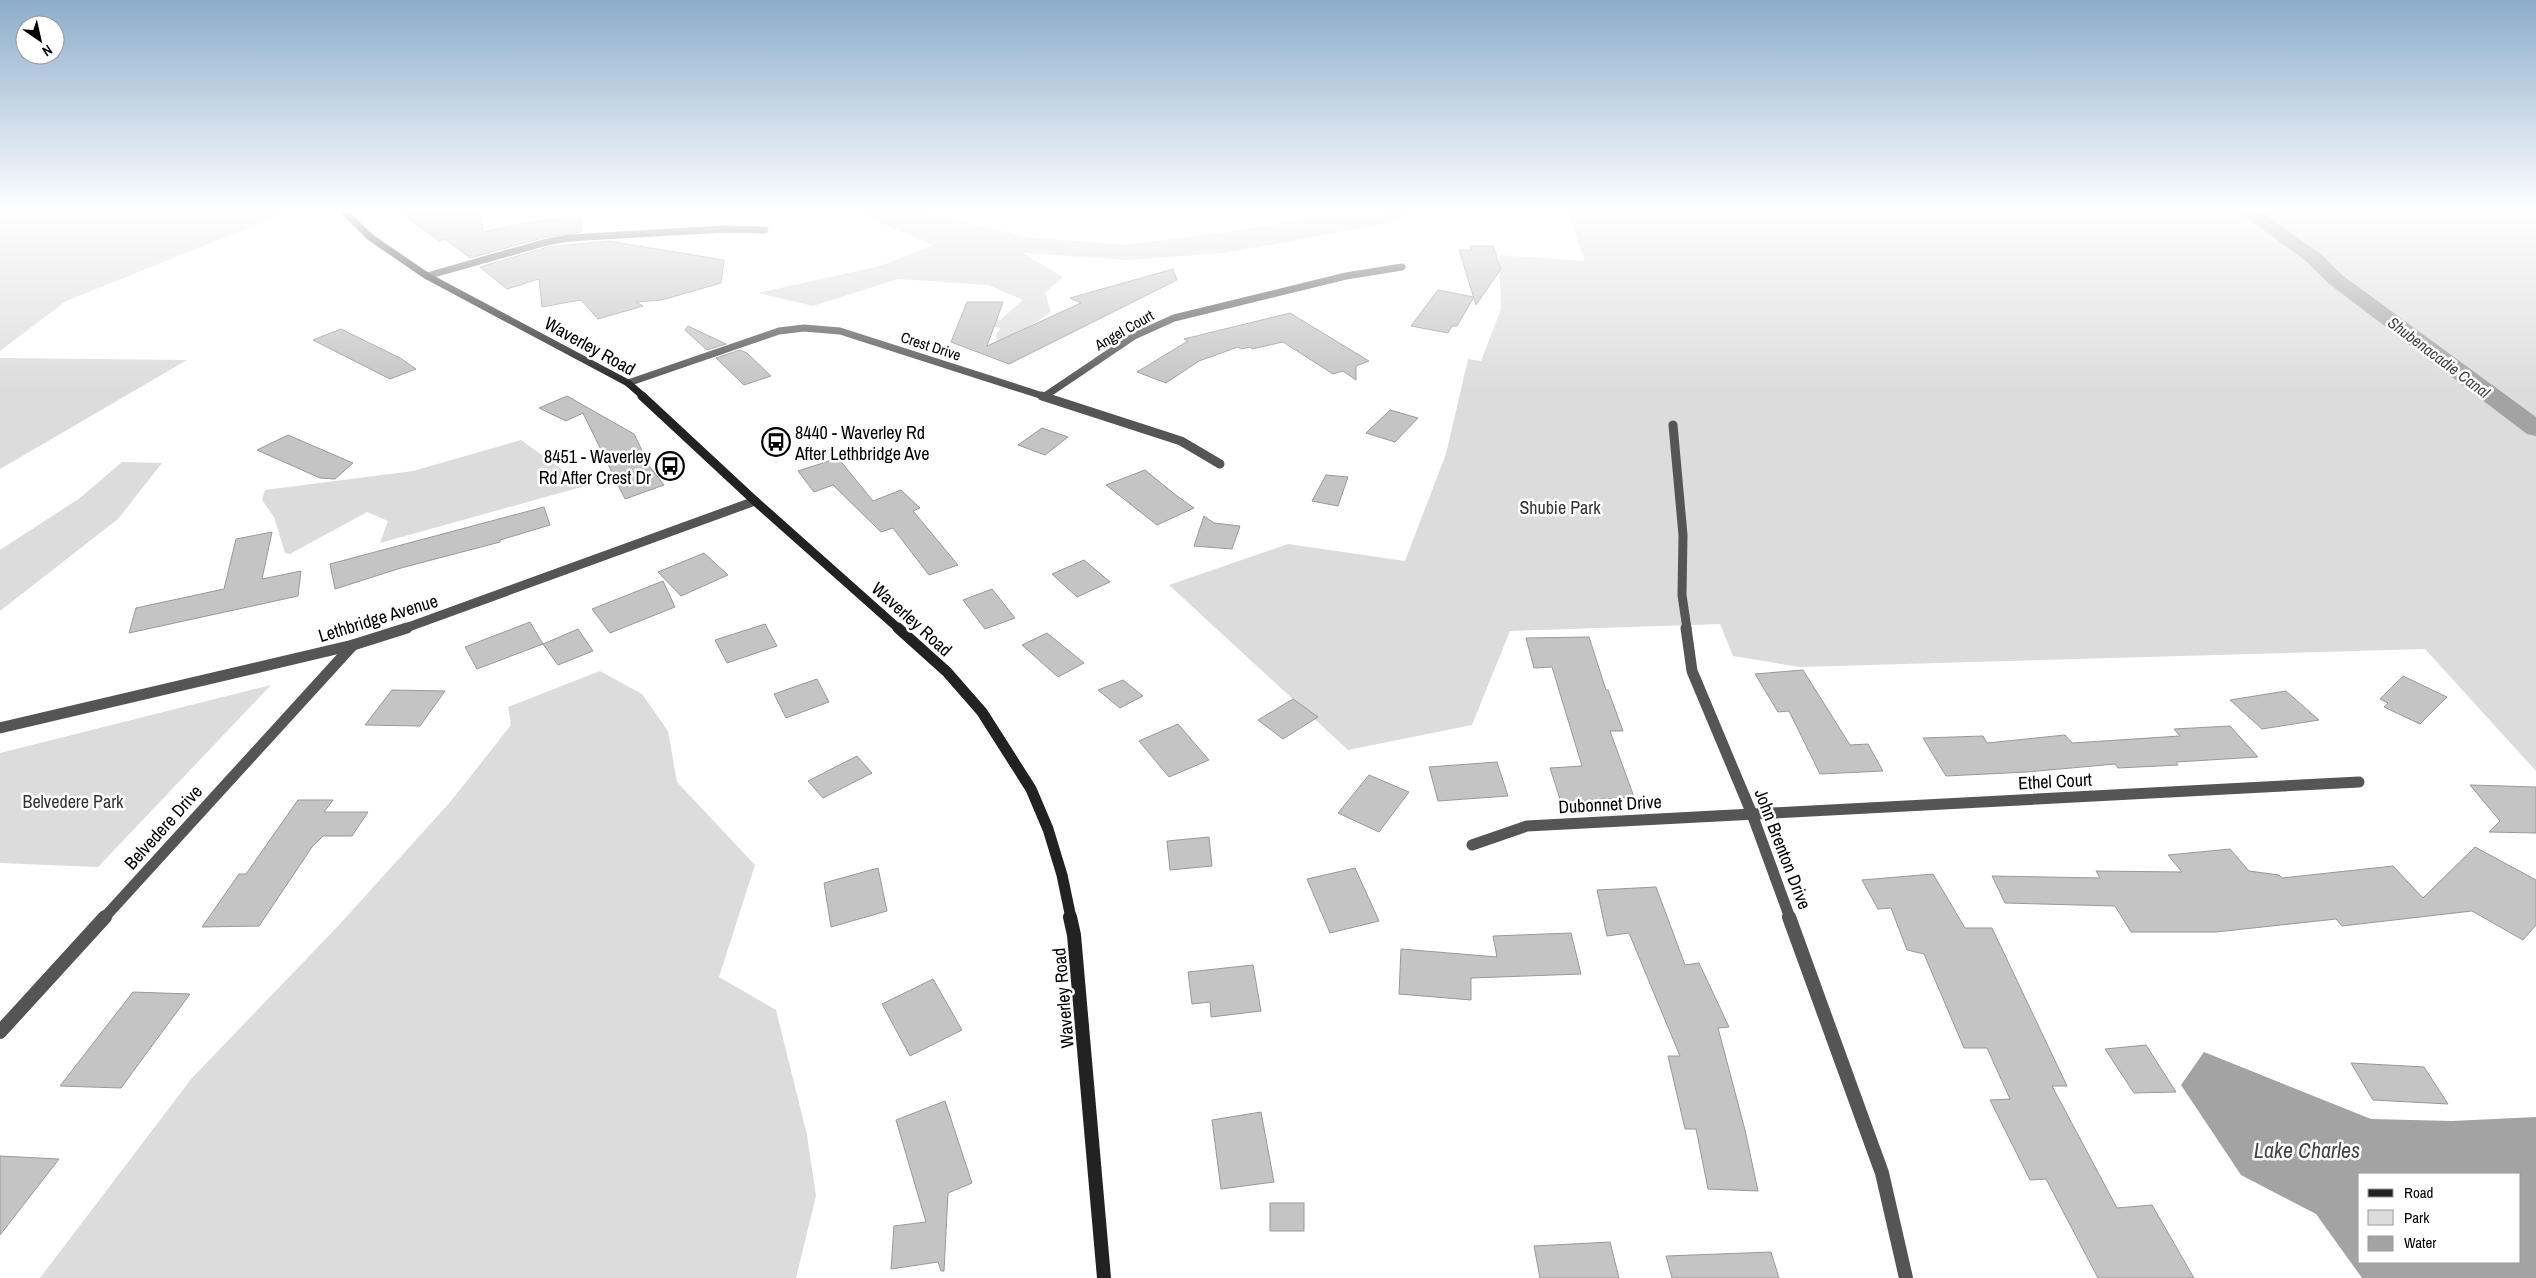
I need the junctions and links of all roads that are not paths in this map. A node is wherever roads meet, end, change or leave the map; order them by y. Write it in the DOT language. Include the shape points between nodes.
graph roads {
  1 [pos="419,271"];
  2 [pos="446,271"];
  3 [pos="1379,271"];
  4 [pos="427,276"];
  5 [pos="628,383"];
  6 [pos="1045,396"];
  7 [pos="1673,426"];
  8 [pos="1220,464"];
  9 [pos="755,501"];
  10 [pos="352,645"];
  11 [pos="0,728"];
  12 [pos="2359,782"];
  13 [pos="1752,814"];
  14 [pos="1472,845"];
  15 [pos="0,1032"];
  16 [pos="1104,1278"];
  17 [pos="1906,1278"];
  1 -- 4 [label="main road, Waverley Road"];
  2 -- 4 [label="street"];
  3 -- 6 [label="street, Angel Court" via="1174,318 1134,336"];
  4 -- 5 [label="main road, Waverley Road"];
  5 -- 6 [label="street, Crest Drive" via="779,331 804,328 840,331"];
  5 -- 9 [label="main road, Waverley Road"];
  6 -- 8 [label="street, Crest Drive" via="1181,441"];
  7 -- 13 [label="street, John Brenton Drive" via="1683,535 1682,595 1692,672"];
  9 -- 10 [label="street, Lethbridge Avenue" via="433,620"];
  9 -- 16 [label="main road, Waverley Road" via="946,672 982,712 1031,789 1062,875 1074,935"];
  10 -- 11 [label="street, Lethbridge Avenue"];
  10 -- 15 [label="street, Belvedere Drive"];
  12 -- 13 [label="street, Ethel Court"];
  13 -- 14 [label="street, Dubonnet Drive" via="1527,826"];
  13 -- 17 [label="street, John Brenton Drive" via="1882,1173"];
}
